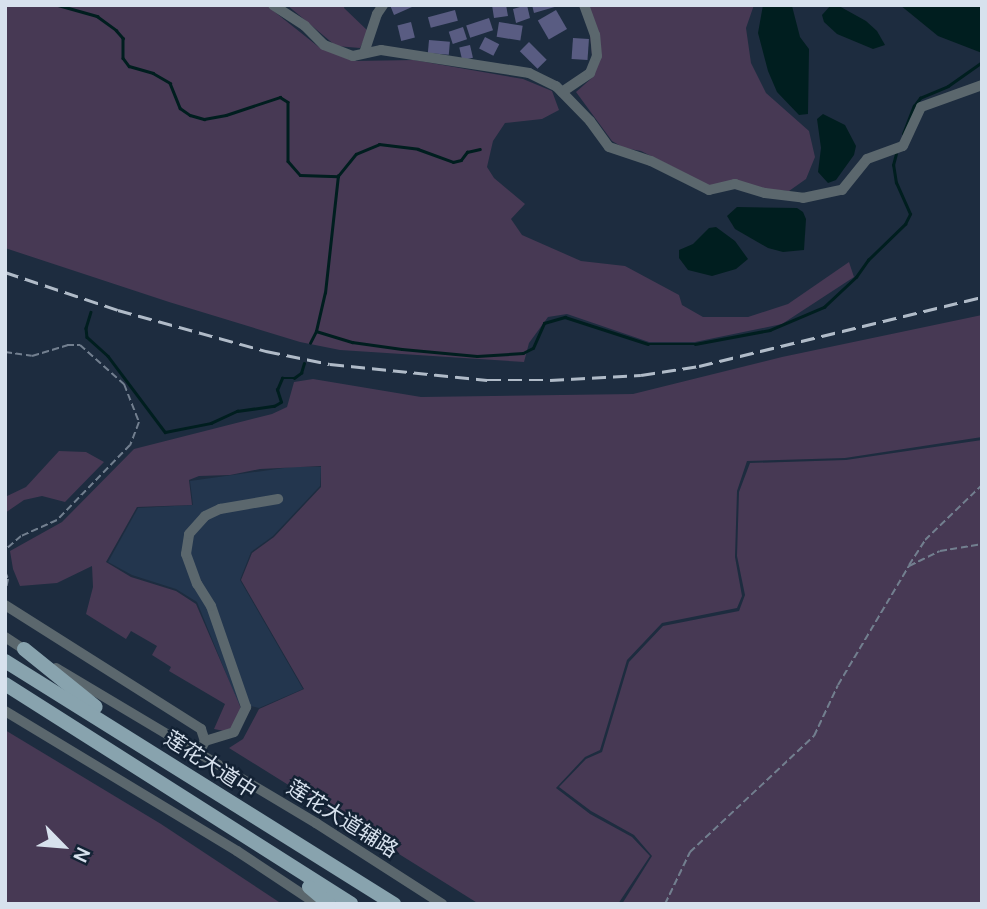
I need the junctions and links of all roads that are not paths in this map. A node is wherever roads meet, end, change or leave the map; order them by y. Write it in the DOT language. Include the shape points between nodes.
graph roads {
  1 [pos="273,5"];
  2 [pos="383,5"];
  3 [pos="584,5"];
  4 [pos="364,53"];
  5 [pos="982,85"];
  6 [pos="562,92"];
  7 [pos="278,499"];
  8 [pos="5,605"];
  9 [pos="5,637"];
  10 [pos="24,649"];
  11 [pos="5,661"];
  12 [pos="5,684"];
  13 [pos="5,711"];
  14 [pos="205,741"];
  15 [pos="140,744"];
  16 [pos="199,753"];
  17 [pos="271,854"];
  18 [pos="317,904"];
  19 [pos="329,904"];
  20 [pos="351,904"];
  21 [pos="394,904"];
  22 [pos="442,904"];
  1 -- 4 [label="street" via="324,45 353,56"];
  2 -- 4 [label="street"];
  3 -- 6 [label="street" via="597,56 590,73"];
  4 -- 6 [label="street" via="381,50 510,69 528,73"];
  5 -- 6 [label="street" via="921,107 903,146 867,159 842,190 803,198 735,184 709,190 651,161 609,147"];
  7 -- 14 [label="street" via="220,509 205,516 189,534 186,554 211,606 246,707 234,732"];
  8 -- 14 [label="street" via="201,729"];
  9 -- 10 [label="street, 莲花大道辅路"];
  10 -- 15 [label="main road"];
  10 -- 16 [label="street, 莲花大道辅路"];
  11 -- 15 [label="main road, 莲花大道中"];
  12 -- 17 [label="main road, 莲花大道中"];
  13 -- 18 [label="street"];
  14 -- 16 [label="street"];
  15 -- 21 [label="main road, 莲花大道中"];
  16 -- 22 [label="street, 莲花大道辅路"];
  17 -- 19 [label="main road"];
  17 -- 20 [label="main road, 莲花大道中"];
}
